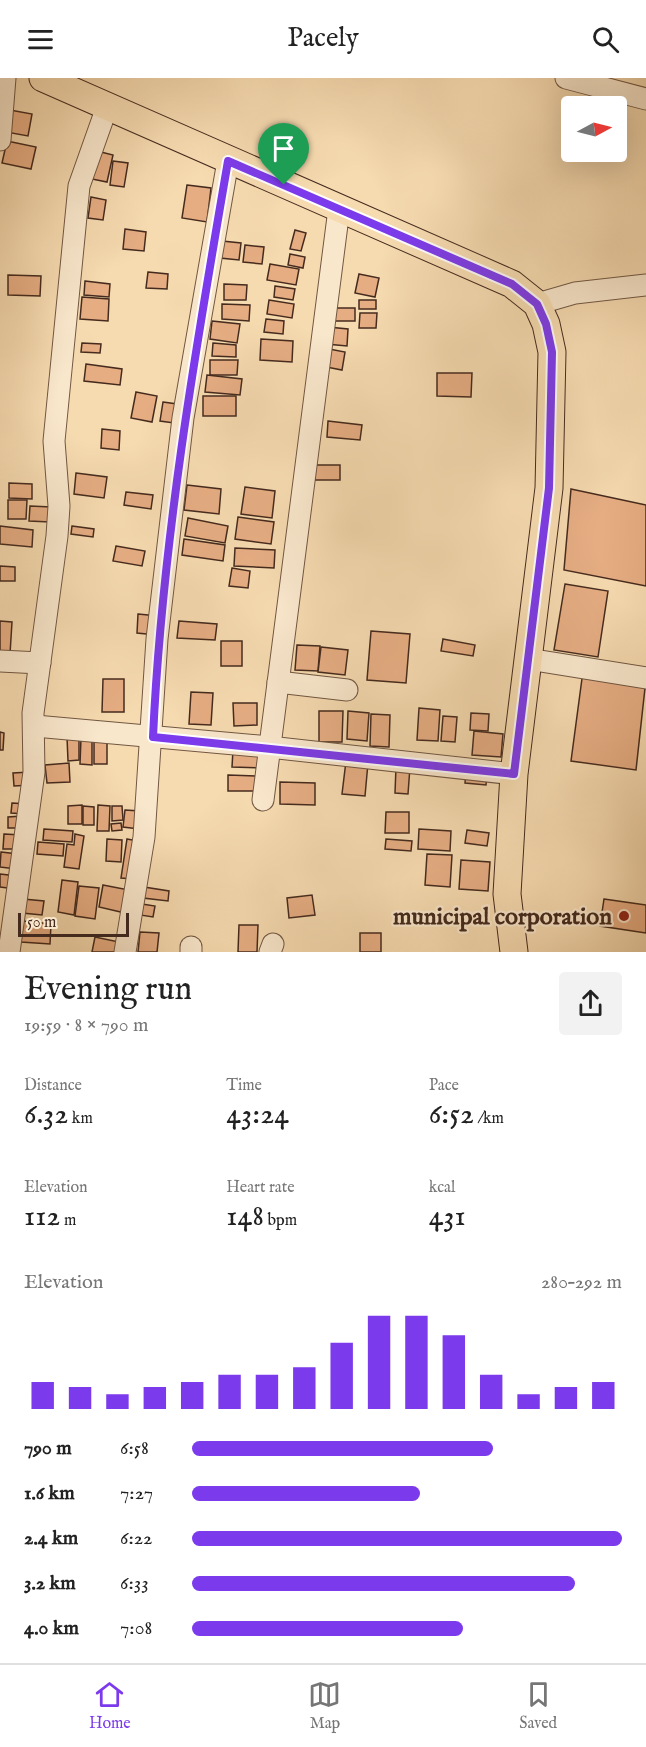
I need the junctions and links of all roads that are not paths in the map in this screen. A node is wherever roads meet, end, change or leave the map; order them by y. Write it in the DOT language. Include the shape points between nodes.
graph roads {
  1 [pos="5,78"];
  2 [pos="43,78"];
  3 [pos="566,78"];
  4 [pos="646,99"];
  5 [pos="107,107"];
  6 [pos="0,140"];
  7 [pos="228,161"];
  8 [pos="339,209"];
  9 [pos="646,285"];
  10 [pos="537,304"];
  11 [pos="528,659"];
  12 [pos="0,661"];
  13 [pos="40,663"];
  14 [pos="646,678"];
  15 [pos="278,682"];
  16 [pos="347,690"];
  17 [pos="35,726"];
  18 [pos="153,737"];
  19 [pos="269,747"];
  20 [pos="514,774"];
  21 [pos="263,800"];
  22 [pos="7,941"];
  23 [pos="125,952"];
  24 [pos="514,952"];
  1 -- 6 [label="street"];
  2 -- 5 [label="main road"];
  3 -- 4 [label="street"];
  5 -- 7 [label="main road"];
  5 -- 13 [label="street" via="78,186 54,441 57,536"];
  7 -- 8 [label="main road"];
  7 -- 18 [label="street" via="183,418 157,639"];
  8 -- 10 [label="main road" via="512,284"];
  8 -- 15 [label="street"];
  9 -- 10 [label="street" via="575,293"];
  10 -- 11 [label="main road" via="546,324 552,363 549,488"];
  11 -- 14 [label="street"];
  11 -- 20 [label="main road"];
  12 -- 13 [label="street"];
  13 -- 17 [label="street" via="33,713"];
  15 -- 16 [label="street"];
  15 -- 19 [label="street"];
  17 -- 18 [label="street"];
  17 -- 22 [label="street" via="34,772"];
  18 -- 19 [label="street"];
  18 -- 23 [label="street" via="144,837"];
  19 -- 20 [label="street"];
  19 -- 21 [label="street"];
  20 -- 24 [label="main road" via="507,894"];
}
